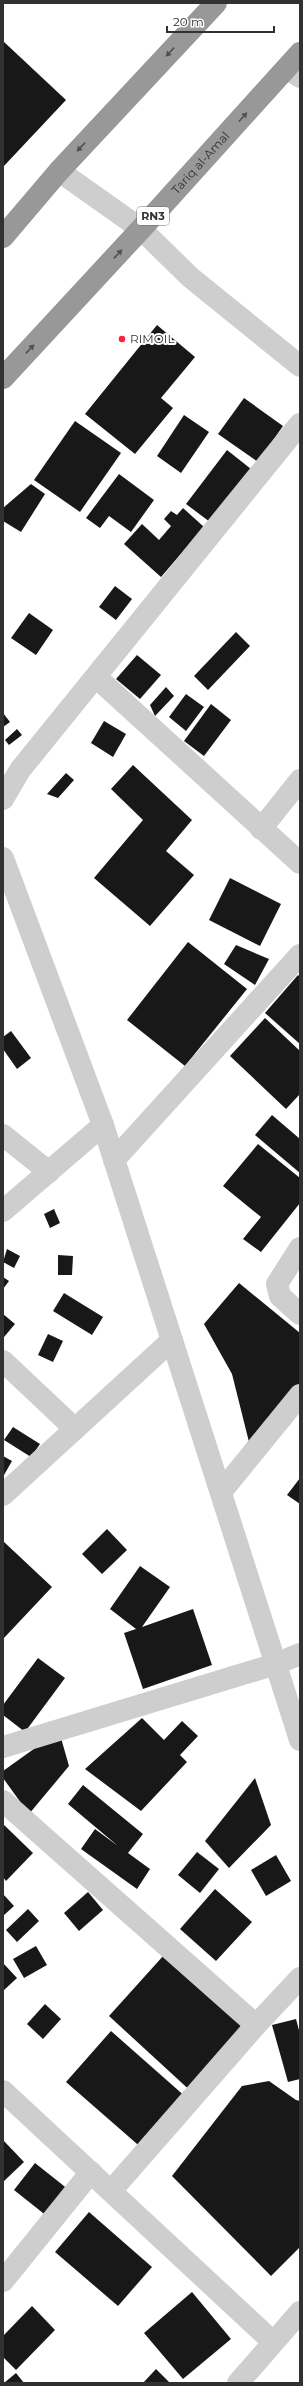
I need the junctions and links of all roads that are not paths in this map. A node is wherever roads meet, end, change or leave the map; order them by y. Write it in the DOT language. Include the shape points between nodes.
graph roads {
  1 [pos="216,3"];
  2 [pos="296,66"];
  3 [pos="59,171"];
  4 [pos="141,229"];
  5 [pos="3,237"];
  6 [pos="300,366"];
  7 [pos="3,378"];
  8 [pos="300,424"];
  9 [pos="96,677"];
  10 [pos="300,780"];
  11 [pos="3,799"];
  12 [pos="261,829"];
  13 [pos="3,858"];
  14 [pos="300,863"];
  15 [pos="300,955"];
  16 [pos="103,1125"];
  17 [pos="3,1135"];
  18 [pos="114,1160"];
  19 [pos="49,1172"];
  20 [pos="3,1211"];
  21 [pos="300,1248"];
  22 [pos="300,1314"];
  23 [pos="172,1340"];
  24 [pos="3,1361"];
  25 [pos="300,1394"];
  26 [pos="75,1429"];
  27 [pos="221,1492"];
  28 [pos="3,1495"];
  29 [pos="300,1654"];
  30 [pos="276,1664"];
  31 [pos="300,1740"];
  32 [pos="3,1746"];
  33 [pos="3,1801"];
  34 [pos="300,1978"];
  35 [pos="256,2025"];
  36 [pos="3,2091"];
  37 [pos="91,2172"];
  38 [pos="111,2191"];
  39 [pos="3,2281"];
  40 [pos="300,2312"];
  41 [pos="273,2342"];
  42 [pos="238,2383"];
  1 -- 3 [label="highway, one-way"];
  4 -- 2 [label="highway, Tariq al-Amal / RN3, one-way"];
  3 -- 4 [label="street"];
  3 -- 5 [label="highway"];
  4 -- 6 [label="street" via="190,277"];
  7 -- 4 [label="highway, Tariq al-Amal / RN3, one-way"];
  8 -- 9 [label="street"];
  9 -- 11 [label="street" via="20,770"];
  9 -- 12 [label="street"];
  10 -- 12 [label="street"];
  12 -- 14 [label="street"];
  13 -- 16 [label="street"];
  15 -- 18 [label="street"];
  16 -- 18 [label="street"];
  16 -- 19 [label="street"];
  17 -- 19 [label="street"];
  18 -- 23 [label="street"];
  19 -- 20 [label="street"];
  21 -- 22 [label="street" via="277,1284 280,1296"];
  23 -- 26 [label="street"];
  23 -- 27 [label="street"];
  24 -- 26 [label="street"];
  25 -- 27 [label="street"];
  26 -- 28 [label="street"];
  27 -- 30 [label="street"];
  29 -- 30 [label="street"];
  30 -- 31 [label="street"];
  30 -- 32 [label="street"];
  33 -- 35 [label="street"];
  34 -- 35 [label="street"];
  35 -- 38 [label="street"];
  36 -- 37 [label="street"];
  37 -- 38 [label="street"];
  37 -- 39 [label="street"];
  38 -- 41 [label="street"];
  40 -- 41 [label="street"];
  41 -- 42 [label="street"];
}
